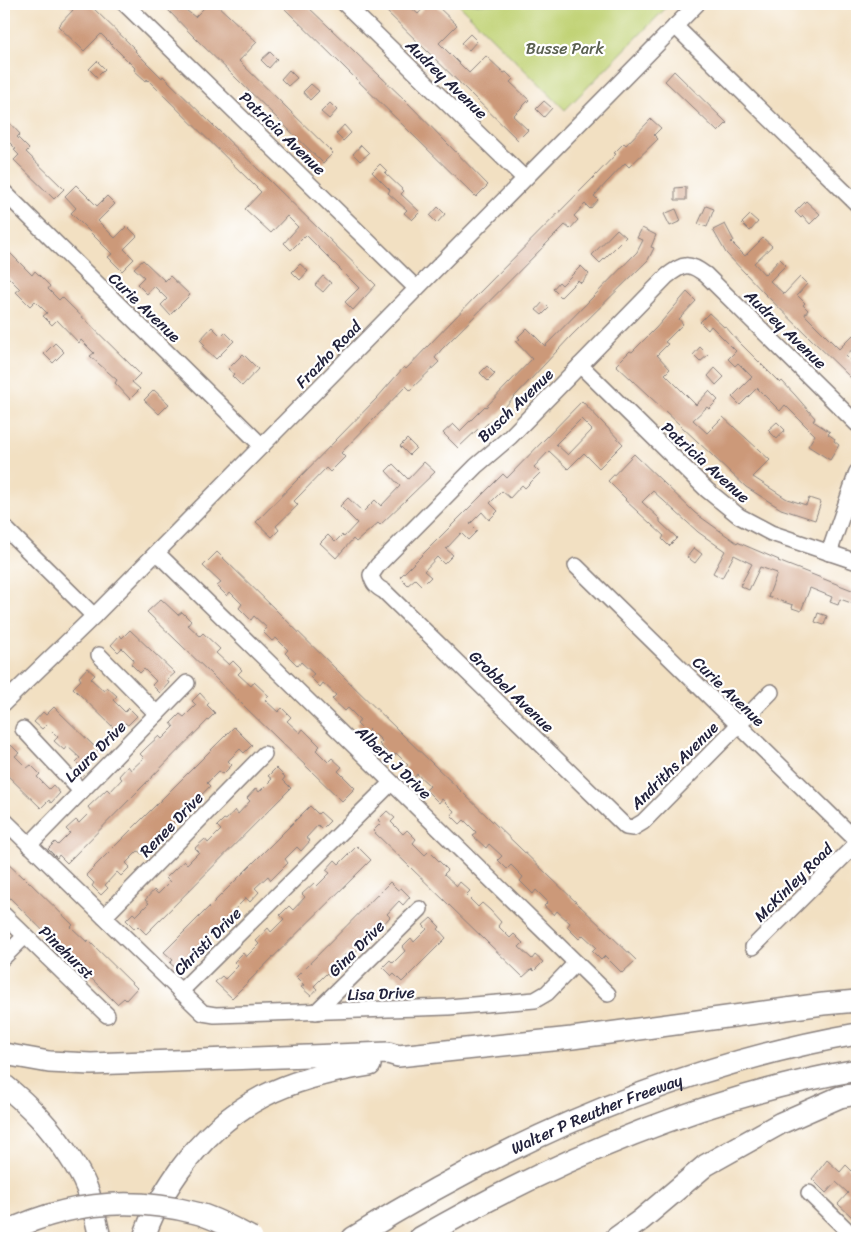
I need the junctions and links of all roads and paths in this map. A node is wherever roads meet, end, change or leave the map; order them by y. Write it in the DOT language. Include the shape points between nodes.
graph roads {
  1 [pos="125,4"];
  2 [pos="345,4"];
  3 [pos="697,4"];
  4 [pos="675,26"];
  5 [pos="524,178"];
  6 [pos="4,192"];
  7 [pos="857,204"];
  8 [pos="687,265"];
  9 [pos="416,288"];
  10 [pos="580,365"];
  11 [pos="857,424"];
  12 [pos="262,446"];
  13 [pos="857,472"];
  14 [pos="4,527"];
  15 [pos="157,553"];
  16 [pos="829,553"];
  17 [pos="857,562"];
  18 [pos="576,566"];
  19 [pos="371,576"];
  20 [pos="94,616"];
  21 [pos="99,654"];
  22 [pos="188,683"];
  23 [pos="771,692"];
  24 [pos="4,703"];
  25 [pos="157,714"];
  26 [pos="739,725"];
  27 [pos="23,729"];
  28 [pos="264,754"];
  29 [pos="391,783"];
  30 [pos="81,791"];
  31 [pos="4,820"];
  32 [pos="633,828"];
  33 [pos="857,842"];
  34 [pos="29,845"];
  35 [pos="420,909"];
  36 [pos="4,915"];
  37 [pos="104,917"];
  38 [pos="25,936"];
  39 [pos="753,947"];
  40 [pos="4,958"];
  41 [pos="576,963"];
  42 [pos="180,992"];
  43 [pos="608,994"];
  44 [pos="857,1001"];
  45 [pos="316,1012"];
  46 [pos="106,1015"];
  47 [pos="857,1034"];
  48 [pos="4,1054"];
  49 [pos="398,1056"];
  50 [pos="857,1070"];
  51 [pos="4,1085"];
  52 [pos="857,1094"];
  53 [pos="809,1193"];
  54 [pos="641,1220"];
  55 [pos="4,1226"];
  56 [pos="4,1233"];
  57 [pos="14,1238"];
  58 [pos="100,1238"];
  59 [pos="144,1238"];
  60 [pos="252,1238"];
  61 [pos="353,1238"];
  62 [pos="420,1238"];
  63 [pos="616,1238"];
  64 [pos="630,1238"];
  65 [pos="855,1238"];
  1 -- 9 [label="street, Patricia Avenue"];
  2 -- 5 [label="street, Audrey Avenue"];
  3 -- 4 [label="street, Frazho Road"];
  4 -- 5 [label="street, Frazho Road"];
  4 -- 7 [label="street"];
  5 -- 9 [label="street, Frazho Road"];
  6 -- 12 [label="street, Curie Avenue"];
  8 -- 10 [label="street, Busch Avenue" via="678,267 667,276"];
  8 -- 11 [label="street, Audrey Avenue" via="706,275"];
  9 -- 12 [label="street, Frazho Road"];
  10 -- 16 [label="street, Patricia Avenue" via="723,504 761,528"];
  10 -- 19 [label="street, Busch Avenue" via="476,466 378,565"];
  12 -- 15 [label="street, Frazho Road"];
  13 -- 16 [label="street"];
  14 -- 20 [label="street"];
  15 -- 20 [label="street, Frazho Road"];
  15 -- 29 [label="street, Albert J Drive"];
  16 -- 17 [label="street, Patricia Avenue"];
  18 -- 26 [label="street, Curie Avenue"];
  19 -- 32 [label="street, Grobbel Avenue" via="378,588 626,827"];
  20 -- 24 [label="street, Frazho Road"];
  21 -- 25 [label="street"];
  22 -- 25 [label="street, Laura Drive"];
  23 -- 26 [label="street, Andriths Avenue"];
  25 -- 30 [label="street, Laura Drive"];
  26 -- 32 [label="street, Andriths Avenue" via="644,822"];
  26 -- 33 [label="street, Curie Avenue"];
  27 -- 30 [label="street"];
  28 -- 37 [label="street, Renee Drive"];
  29 -- 41 [label="street, Albert J Drive"];
  29 -- 42 [label="street, Christi Drive"];
  30 -- 34 [label="street, Laura Drive"];
  31 -- 34 [label="street, Christi Drive"];
  33 -- 39 [label="street, McKinley Road"];
  34 -- 37 [label="street, Christi Drive"];
  35 -- 45 [label="street, Gina Drive"];
  36 -- 38 [label="street, Pinehurst"];
  37 -- 42 [label="street, Christi Drive"];
  38 -- 40 [label="street"];
  38 -- 46 [label="street, Pinehurst"];
  41 -- 43 [label="street, Albert J Drive"];
  41 -- 45 [label="street, Lisa Drive" via="547,993 535,1000 448,1008"];
  42 -- 45 [label="street, Lisa Drive" via="203,1013 215,1016"];
  44 -- 49 [label="highway" via="572,1038"];
  47 -- 61 [label="highway, Walter P Reuther Freeway" via="707,1071 590,1113 479,1164"];
  48 -- 49 [label="highway" via="49,1062 91,1064 388,1053"];
  49 -- 59 [label="highway" via="388,1062 308,1077 248,1104 195,1149 168,1187"];
  50 -- 62 [label="highway, Walter P Reuther Freeway" via="743,1096 590,1151 506,1190"];
  51 -- 58 [label="highway" via="40,1117 73,1163 86,1186"];
  52 -- 54 [label="highway" via="781,1122 706,1165"];
  53 -- 65 [label="street"];
  54 -- 63 [label="highway"];
  54 -- 64 [label="highway"];
  55 -- 57 [label="street"];
  56 -- 60 [label="highway, bridge" via="29,1221 72,1209 132,1203 197,1214"];
}
